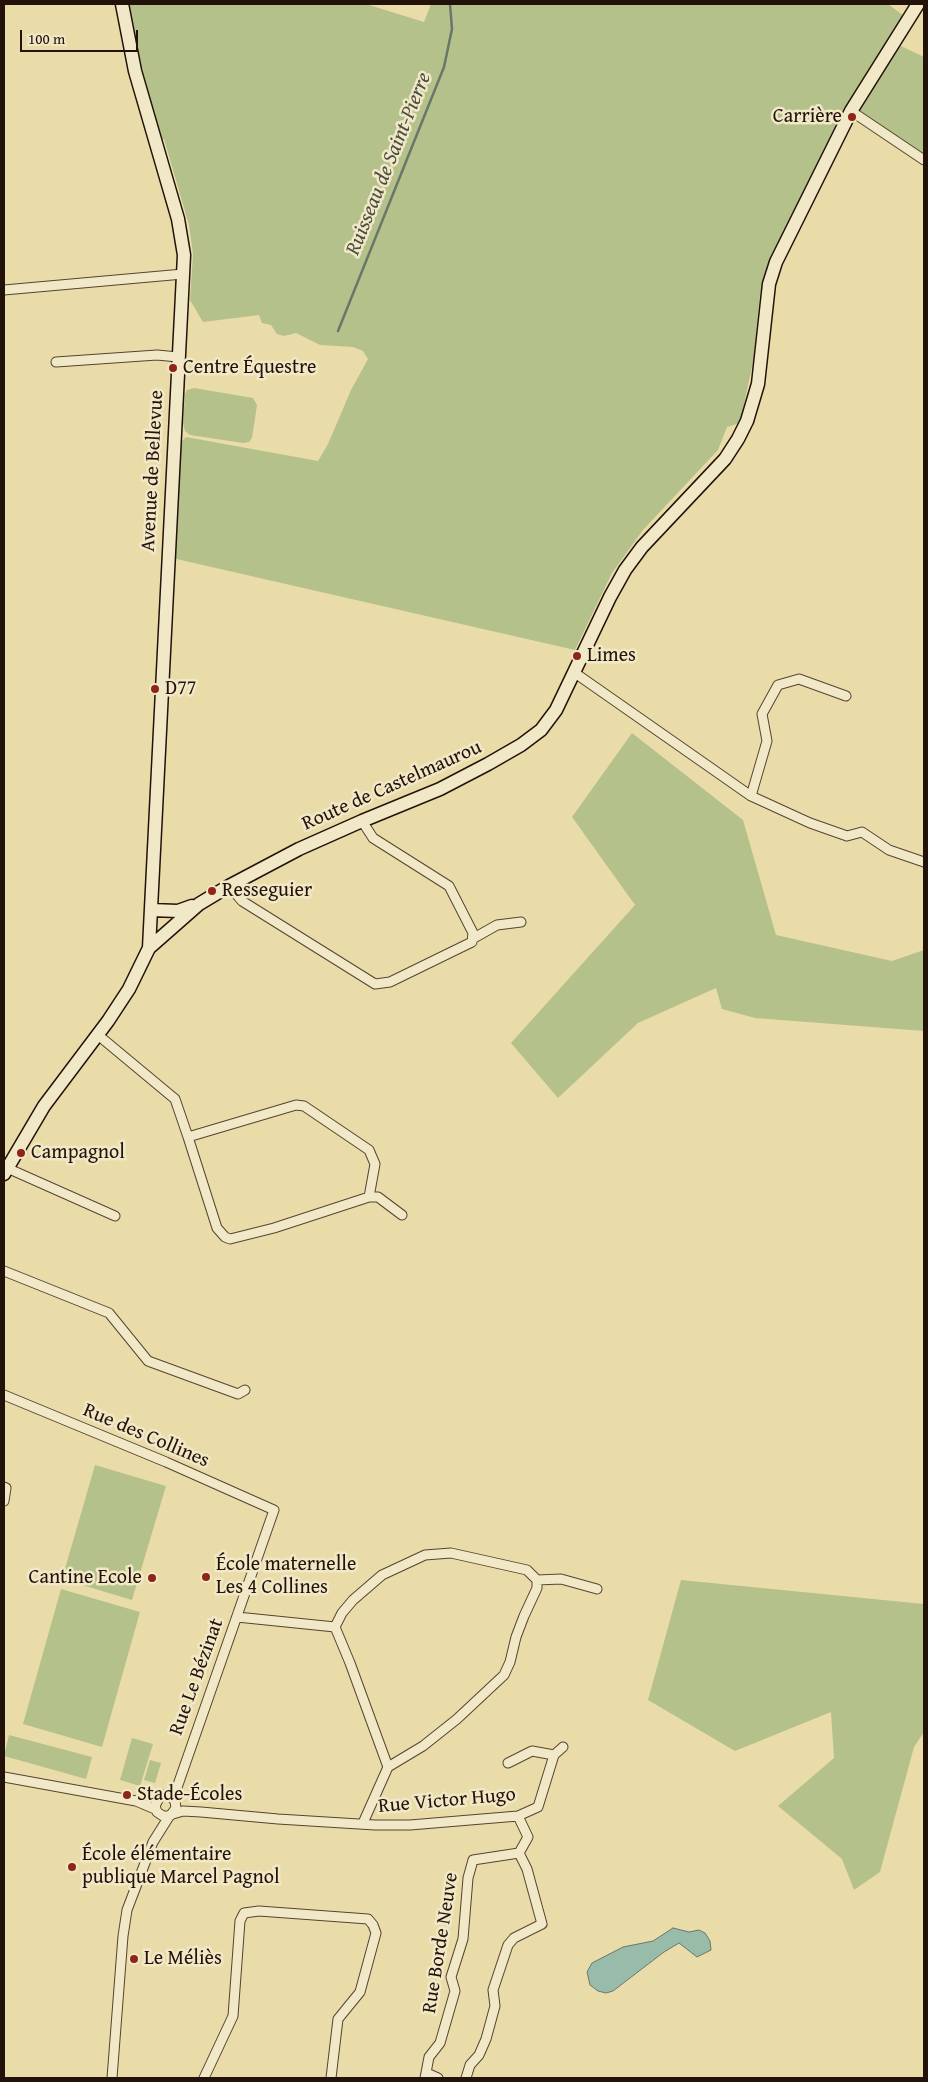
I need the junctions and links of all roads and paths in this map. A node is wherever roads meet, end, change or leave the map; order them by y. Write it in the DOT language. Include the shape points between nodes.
graph roads {
  1 [pos="122,4"];
  2 [pos="918,4"];
  3 [pos="851,111"];
  4 [pos="924,160"];
  5 [pos="183,274"];
  6 [pos="4,290"];
  7 [pos="178,357"];
  8 [pos="56,362"];
  9 [pos="575,673"];
  10 [pos="846,696"];
  11 [pos="752,796"];
  12 [pos="362,821"];
  13 [pos="924,862"];
  14 [pos="229,886"];
  15 [pos="199,904"];
  16 [pos="151,910"];
  17 [pos="164,910"];
  18 [pos="521,922"];
  19 [pos="171,927"];
  20 [pos="474,938"];
  21 [pos="149,948"];
  22 [pos="98,1035"];
  23 [pos="188,1137"];
  24 [pos="5,1171"];
  25 [pos="369,1197"];
  26 [pos="402,1215"];
  27 [pos="115,1216"];
  28 [pos="4,1271"];
  29 [pos="245,1390"];
  30 [pos="4,1395"];
  31 [pos="4,1487"];
  32 [pos="4,1501"];
  33 [pos="274,1510"];
  34 [pos="538,1580"];
  35 [pos="597,1589"];
  36 [pos="237,1617"];
  37 [pos="335,1627"];
  38 [pos="563,1747"];
  39 [pos="554,1755"];
  40 [pos="508,1762"];
  41 [pos="388,1767"];
  42 [pos="182,1770"];
  43 [pos="4,1777"];
  44 [pos="161,1796"];
  45 [pos="174,1800"];
  46 [pos="136,1801"];
  47 [pos="156,1811"];
  48 [pos="201,1812"];
  49 [pos="171,1815"];
  50 [pos="518,1816"];
  51 [pos="364,1824"];
  52 [pos="153,1842"];
  53 [pos="519,1853"];
  54 [pos="426,2076"];
  55 [pos="112,2078"];
  56 [pos="204,2078"];
  57 [pos="331,2078"];
  58 [pos="438,2078"];
  59 [pos="466,2078"];
  1 -- 5 [label="street, Avenue de Bellevue" via="138,80 178,219 184,255"];
  2 -- 3 [label="street, Route de Castelmaurou"];
  3 -- 4 [label="street"];
  3 -- 9 [label="street, Route de Castelmaurou" via="776,262 769,284 758,384 747,421 725,459 642,547 610,597"];
  5 -- 6 [label="street"];
  5 -- 7 [label="street, Avenue de Bellevue"];
  7 -- 8 [label="street" via="157,355"];
  7 -- 16 [label="street, Avenue de Bellevue"];
  9 -- 11 [label="street"];
  9 -- 12 [label="street, Route de Castelmaurou" via="541,730 522,745 440,789"];
  10 -- 11 [label="street" via="800,679 778,685 762,714 767,742"];
  11 -- 13 [label="street" via="847,836 862,832 890,850"];
  12 -- 14 [label="street, Route de Castelmaurou" via="299,849"];
  12 -- 20 [label="street" via="372,838 449,886"];
  14 -- 15 [label="street, Route de Castelmaurou"];
  14 -- 20 [label="street" via="242,902 375,984 390,982 468,945"];
  15 -- 17 [label="street, Route de Castelmaurou" via="178,911"];
  15 -- 19 [label="street, Route de Castelmaurou"];
  16 -- 17 [label="street, Route de Castelmaurou"];
  16 -- 21 [label="street, Avenue de Bellevue"];
  17 -- 19 [label="street"];
  18 -- 20 [label="street" via="497,925"];
  19 -- 21 [label="street, Route de Castelmaurou"];
  21 -- 22 [label="street" via="129,989"];
  22 -- 23 [label="street" via="175,1099"];
  22 -- 24 [label="street" via="44,1106"];
  23 -- 25 [label="street" via="296,1105 304,1106 369,1150 375,1164"];
  23 -- 25 [label="street" via="217,1228 230,1239"];
  24 -- 27 [label="street"];
  25 -- 26 [label="street" via="378,1197"];
  28 -- 29 [label="street" via="109,1313 148,1361 238,1394"];
  30 -- 33 [label="street, Rue des Collines"];
  31 -- 32 [label="street"];
  33 -- 36 [label="street, Rue Le Bézinat"];
  34 -- 35 [label="street" via="561,1580"];
  34 -- 37 [label="street" via="527,1570 450,1553 425,1555 382,1575 353,1600"];
  34 -- 41 [label="street" via="504,1674 457,1719 423,1746"];
  36 -- 37 [label="street"];
  36 -- 42 [label="street, Rue Le Bézinat"];
  37 -- 41 [label="street"];
  38 -- 39 [label="street"];
  39 -- 40 [label="street" via="532,1751"];
  39 -- 50 [label="street, Rue Victor Hugo" via="538,1807"];
  41 -- 51 [label="street"];
  42 -- 44 [label="street, Rue Le Bézinat" via="170,1790"];
  42 -- 45 [label="street, Rue Le Bézinat"];
  43 -- 46 [label="street"];
  44 -- 45 [label="street"];
  44 -- 46 [label="street" via="151,1801"];
  44 -- 47 [label="street" via="155,1802"];
  45 -- 48 [label="street, Rue Victor Hugo"];
  45 -- 49 [label="street" via="176,1808"];
  46 -- 47 [label="street"];
  47 -- 49 [label="street" via="163,1816"];
  47 -- 52 [label="street"];
  48 -- 49 [label="street, Rue Victor Hugo" via="183,1811"];
  48 -- 51 [label="street, Rue Victor Hugo"];
  49 -- 52 [label="street"];
  50 -- 51 [label="street, Rue Victor Hugo" via="410,1825"];
  50 -- 53 [label="street" via="528,1837"];
  52 -- 55 [label="street" via="127,1910"];
  53 -- 54 [label="street, Rue Borde Neuve" via="473,1860 468,1878 463,1939 451,1977 455,1991 440,2043 429,2057"];
  53 -- 59 [label="street" via="527,1869 542,1924 514,1938 508,1946 493,1990 495,2006 486,2039"];
  54 -- 58 [label="street, Rue Borde Neuve"];
  56 -- 57 [label="street" via="233,2016 240,1921 244,1913 259,1910 368,1919 373,1925 376,1933 360,1992 338,2019"];
}
